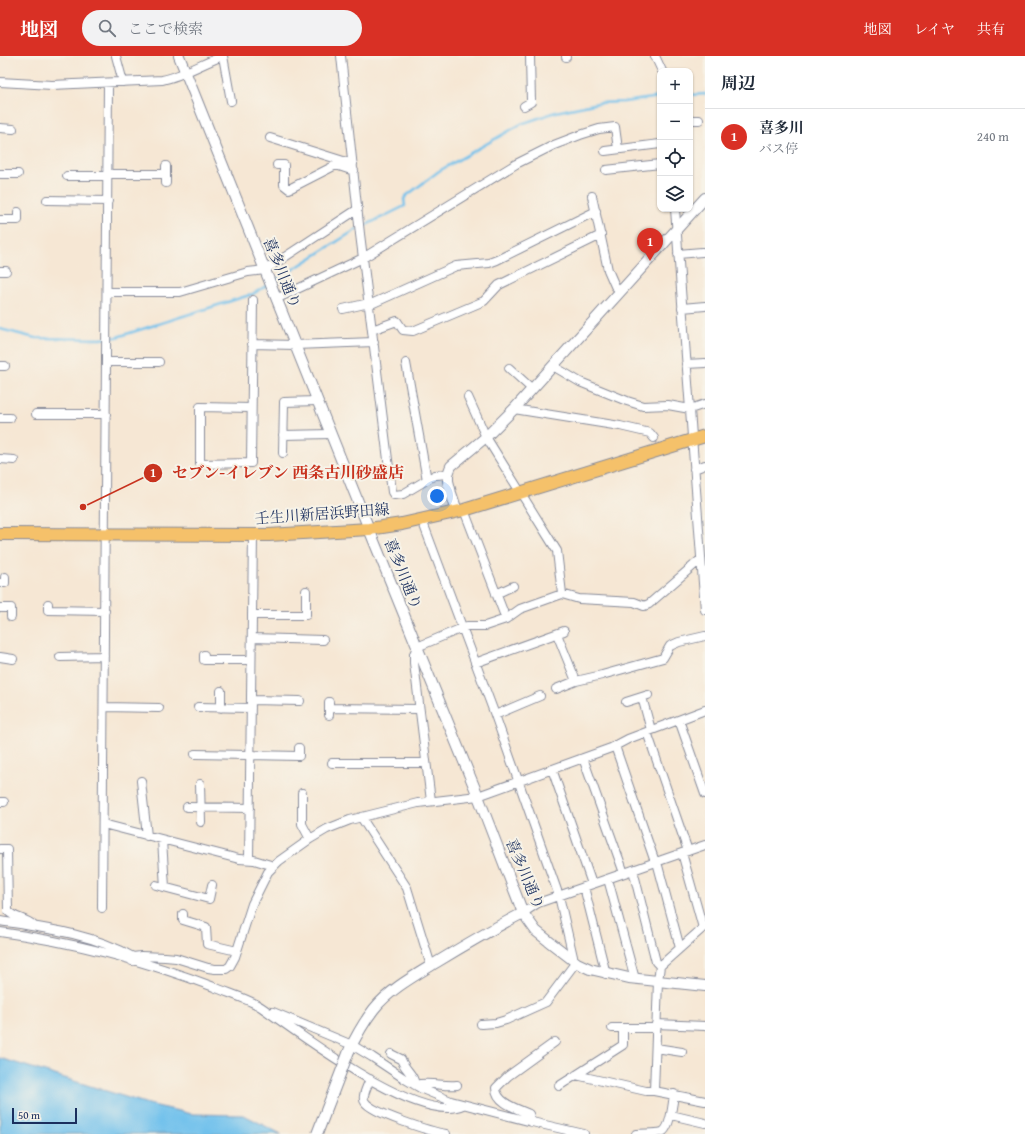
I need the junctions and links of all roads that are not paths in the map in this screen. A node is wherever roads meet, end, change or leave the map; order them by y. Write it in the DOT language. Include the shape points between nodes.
graph roads {
  1 [pos="116,56"];
  2 [pos="179,56"];
  3 [pos="223,56"];
  4 [pos="341,56"];
  5 [pos="530,56"];
  6 [pos="655,56"];
  7 [pos="661,68"];
  8 [pos="186,72"];
  9 [pos="0,80"];
  10 [pos="123,82"];
  11 [pos="108,83"];
  12 [pos="230,101"];
  13 [pos="524,106"];
  14 [pos="0,128"];
  15 [pos="13,129"];
  16 [pos="270,138"];
  17 [pos="657,144"];
  18 [pos="618,149"];
  19 [pos="605,152"];
  20 [pos="657,164"];
  21 [pos="277,165"];
  22 [pos="354,168"];
  23 [pos="606,170"];
  24 [pos="0,174"];
  25 [pos="18,174"];
  26 [pos="108,175"];
  27 [pos="166,175"];
  28 [pos="67,176"];
  29 [pos="592,196"];
  30 [pos="705,198"];
  31 [pos="47,200"];
  32 [pos="108,201"];
  33 [pos="358,209"];
  34 [pos="596,211"];
  35 [pos="18,212"];
  36 [pos="675,212"];
  37 [pos="0,220"];
  38 [pos="676,229"];
  39 [pos="601,235"];
  40 [pos="702,252"];
  41 [pos="678,254"];
  42 [pos="363,258"];
  43 [pos="265,270"];
  44 [pos="620,291"];
  45 [pos="107,292"];
  46 [pos="276,299"];
  47 [pos="253,300"];
  48 [pos="369,304"];
  49 [pos="705,306"];
  50 [pos="682,308"];
  51 [pos="343,309"];
  52 [pos="372,330"];
  53 [pos="374,342"];
  54 [pos="252,344"];
  55 [pos="295,345"];
  56 [pos="106,362"];
  57 [pos="159,362"];
  58 [pos="406,363"];
  59 [pos="705,363"];
  60 [pos="686,364"];
  61 [pos="553,366"];
  62 [pos="509,368"];
  63 [pos="532,389"];
  64 [pos="468,397"];
  65 [pos="317,401"];
  66 [pos="705,404"];
  67 [pos="251,408"];
  68 [pos="514,409"];
  69 [pos="690,409"];
  70 [pos="36,414"];
  71 [pos="106,414"];
  72 [pos="0,418"];
  73 [pos="10,418"];
  74 [pos="331,434"];
  75 [pos="284,435"];
  76 [pos="705,436"];
  77 [pos="486,437"];
  78 [pos="654,438"];
  79 [pos="692,440"];
  80 [pos="283,453"];
  81 [pos="0,459"];
  82 [pos="14,460"];
  83 [pos="705,465"];
  84 [pos="694,469"];
  85 [pos="448,474"];
  86 [pos="427,480"];
  87 [pos="521,492"];
  88 [pos="461,511"];
  89 [pos="701,512"];
  90 [pos="422,520"];
  91 [pos="369,529"];
  92 [pos="0,534"];
  93 [pos="105,534"];
  94 [pos="253,534"];
  95 [pos="701,559"];
  96 [pos="513,586"];
  97 [pos="306,591"];
  98 [pos="496,594"];
  99 [pos="562,594"];
  100 [pos="48,604"];
  101 [pos="0,608"];
  102 [pos="705,610"];
  103 [pos="104,611"];
  104 [pos="252,615"];
  105 [pos="11,617"];
  106 [pos="506,619"];
  107 [pos="462,628"];
  108 [pos="705,636"];
  109 [pos="252,638"];
  110 [pos="323,640"];
  111 [pos="417,647"];
  112 [pos="204,655"];
  113 [pos="104,656"];
  114 [pos="0,657"];
  115 [pos="60,657"];
  116 [pos="13,659"];
  117 [pos="251,660"];
  118 [pos="475,663"];
  119 [pos="576,681"];
  120 [pos="556,689"];
  121 [pos="221,691"];
  122 [pos="540,696"];
  123 [pos="300,701"];
  124 [pos="626,702"];
  125 [pos="251,704"];
  126 [pos="104,707"];
  127 [pos="198,707"];
  128 [pos="159,708"];
  129 [pos="221,708"];
  130 [pos="329,708"];
  131 [pos="419,709"];
  132 [pos="705,710"];
  133 [pos="495,715"];
  134 [pos="679,720"];
  135 [pos="649,731"];
  136 [pos="615,746"];
  137 [pos="299,748"];
  138 [pos="195,754"];
  139 [pos="250,755"];
  140 [pos="583,758"];
  141 [pos="332,763"];
  142 [pos="426,763"];
  143 [pos="552,770"];
  144 [pos="141,781"];
  145 [pos="519,781"];
  146 [pos="200,784"];
  147 [pos="302,794"];
  148 [pos="705,794"];
  149 [pos="478,796"];
  150 [pos="431,801"];
  151 [pos="187,808"];
  152 [pos="200,808"];
  153 [pos="250,808"];
  154 [pos="361,817"];
  155 [pos="200,822"];
  156 [pos="103,824"];
  157 [pos="147,836"];
  158 [pos="310,839"];
  159 [pos="162,840"];
  160 [pos="705,845"];
  161 [pos="0,849"];
  162 [pos="685,852"];
  163 [pos="249,859"];
  164 [pos="656,862"];
  165 [pos="274,866"];
  166 [pos="633,870"];
  167 [pos="624,873"];
  168 [pos="608,879"];
  169 [pos="156,885"];
  170 [pos="212,885"];
  171 [pos="588,886"];
  172 [pos="165,887"];
  173 [pos="560,896"];
  174 [pos="102,908"];
  175 [pos="522,913"];
  176 [pos="183,914"];
  177 [pos="0,921"];
  178 [pos="35,927"];
  179 [pos="704,927"];
  180 [pos="0,932"];
  181 [pos="680,948"];
  182 [pos="237,951"];
  183 [pos="132,959"];
  184 [pos="575,962"];
  185 [pos="431,966"];
  186 [pos="660,966"];
  187 [pos="606,974"];
  188 [pos="634,979"];
  189 [pos="658,981"];
  190 [pos="705,986"];
  191 [pos="260,1006"];
  192 [pos="481,1024"];
  193 [pos="656,1026"];
  194 [pos="705,1026"];
  195 [pos="612,1028"];
  196 [pos="623,1028"];
  197 [pos="555,1042"];
  198 [pos="351,1048"];
  199 [pos="656,1048"];
  200 [pos="682,1052"];
  201 [pos="391,1054"];
  202 [pos="576,1075"];
  203 [pos="370,1079"];
  204 [pos="415,1085"];
  205 [pos="457,1085"];
  206 [pos="558,1086"];
  207 [pos="654,1091"];
  208 [pos="674,1094"];
  209 [pos="705,1101"];
  210 [pos="463,1105"];
  211 [pos="671,1115"];
  212 [pos="532,1122"];
  213 [pos="705,1123"];
  214 [pos="317,1134"];
  215 [pos="446,1134"];
  216 [pos="584,1134"];
  217 [pos="636,1134"];
  1 -- 10 [label="street"];
  2 -- 8 [label="street, 喜多川通り"];
  3 -- 8 [label="street"];
  3 -- 12 [label="street"];
  4 -- 22 [label="street"];
  5 -- 13 [label="street" via="531,102"];
  6 -- 7 [label="street"];
  8 -- 10 [label="street" via="162,80"];
  8 -- 43 [label="street, 喜多川通り"];
  9 -- 11 [label="street" via="52,85"];
  10 -- 11 [label="street"];
  11 -- 26 [label="street"];
  14 -- 15 [label="street"];
  16 -- 22 [label="street"];
  17 -- 18 [label="street"];
  18 -- 19 [label="street"];
  18 -- 42 [label="street" via="615,127 600,129 554,145 516,164"];
  20 -- 23 [label="street"];
  21 -- 22 [label="street" via="284,165 284,185 289,189 334,166"];
  22 -- 33 [label="street"];
  24 -- 25 [label="street"];
  26 -- 27 [label="street"];
  26 -- 28 [label="street"];
  26 -- 32 [label="street"];
  29 -- 34 [label="street"];
  30 -- 38 [label="street"];
  31 -- 32 [label="street"];
  32 -- 45 [label="street"];
  33 -- 42 [label="street"];
  33 -- 43 [label="street"];
  34 -- 39 [label="street"];
  34 -- 48 [label="street" via="497,260 456,266"];
  35 -- 37 [label="street" via="18,220"];
  36 -- 38 [label="street"];
  38 -- 41 [label="street"];
  38 -- 44 [label="street"];
  39 -- 44 [label="street" via="608,270"];
  39 -- 52 [label="street" via="500,285 484,301 413,331 403,330 397,321"];
  40 -- 41 [label="street"];
  41 -- 50 [label="street"];
  42 -- 46 [label="street"];
  42 -- 48 [label="street"];
  43 -- 45 [label="street" via="248,272 180,292"];
  43 -- 46 [label="street, 喜多川通り"];
  44 -- 61 [label="street"];
  45 -- 56 [label="street"];
  46 -- 55 [label="street, 喜多川通り"];
  47 -- 54 [label="street"];
  48 -- 51 [label="street"];
  48 -- 52 [label="street"];
  49 -- 50 [label="street"];
  50 -- 60 [label="street"];
  52 -- 53 [label="street"];
  53 -- 55 [label="street"];
  53 -- 86 [label="street" via="392,492 394,495 403,494"];
  54 -- 55 [label="street"];
  54 -- 67 [label="street"];
  55 -- 65 [label="street, 喜多川通り"];
  56 -- 57 [label="street"];
  56 -- 71 [label="street"];
  58 -- 86 [label="street"];
  59 -- 60 [label="street"];
  60 -- 69 [label="street"];
  61 -- 63 [label="street"];
  61 -- 69 [label="street" via="580,382 627,401 643,406 668,405"];
  62 -- 63 [label="street"];
  63 -- 68 [label="street"];
  64 -- 77 [label="street"];
  65 -- 74 [label="street, 喜多川通り"];
  65 -- 75 [label="street" via="284,402"];
  66 -- 69 [label="street"];
  67 -- 67 [label="street" via="251,463 200,464 200,407"];
  68 -- 77 [label="street"];
  68 -- 78 [label="street" via="620,426 650,434"];
  69 -- 79 [label="street"];
  70 -- 71 [label="street"];
  71 -- 93 [label="street"];
  72 -- 73 [label="street"];
  74 -- 75 [label="street"];
  74 -- 91 [label="street, 喜多川通り"];
  75 -- 80 [label="street"];
  76 -- 79 [label="main road, 壬生川新居浜野田線"];
  77 -- 85 [label="street" via="450,466"];
  77 -- 87 [label="street"];
  79 -- 84 [label="street"];
  79 -- 87 [label="main road, 壬生川新居浜野田線"];
  81 -- 82 [label="street"];
  83 -- 84 [label="street"];
  84 -- 89 [label="street"];
  85 -- 86 [label="street" via="435,475"];
  85 -- 88 [label="street" via="450,494"];
  87 -- 88 [label="main road, 壬生川新居浜野田線"];
  87 -- 99 [label="street" via="557,550"];
  88 -- 90 [label="main road, 壬生川新居浜野田線"];
  88 -- 98 [label="street"];
  89 -- 95 [label="street"];
  90 -- 91 [label="main road, 壬生川新居浜野田線"];
  90 -- 107 [label="street"];
  91 -- 94 [label="main road, 壬生川新居浜野田線"];
  91 -- 111 [label="street, 喜多川通り"];
  92 -- 93 [label="main road, 壬生川新居浜野田線"];
  93 -- 94 [label="main road, 壬生川新居浜野田線"];
  93 -- 103 [label="street"];
  94 -- 104 [label="street"];
  95 -- 99 [label="street" via="644,606 634,602 579,599"];
  95 -- 102 [label="street"];
  96 -- 98 [label="street"];
  97 -- 104 [label="street" via="306,615"];
  98 -- 106 [label="street"];
  99 -- 106 [label="street" via="520,609"];
  100 -- 103 [label="street" via="48,610"];
  101 -- 105 [label="street" via="11,608"];
  103 -- 113 [label="street"];
  104 -- 109 [label="street"];
  106 -- 107 [label="street" via="485,626"];
  107 -- 111 [label="street"];
  107 -- 118 [label="street"];
  108 -- 119 [label="street" via="670,646 663,658"];
  109 -- 110 [label="street"];
  109 -- 117 [label="street"];
  111 -- 131 [label="street" via="414,663"];
  111 -- 149 [label="street, 喜多川通り"];
  112 -- 117 [label="street" via="204,660"];
  113 -- 115 [label="street"];
  113 -- 126 [label="street"];
  114 -- 116 [label="street"];
  117 -- 125 [label="street"];
  118 -- 119 [label="street" via="561,633"];
  118 -- 133 [label="street"];
  119 -- 120 [label="street"];
  121 -- 129 [label="street"];
  122 -- 133 [label="street"];
  123 -- 125 [label="street"];
  124 -- 135 [label="street" via="645,696"];
  125 -- 129 [label="street"];
  125 -- 139 [label="street"];
  126 -- 128 [label="street"];
  126 -- 156 [label="street"];
  127 -- 129 [label="street"];
  130 -- 131 [label="street"];
  131 -- 142 [label="street"];
  132 -- 134 [label="street"];
  133 -- 145 [label="street"];
  134 -- 135 [label="street"];
  134 -- 148 [label="street"];
  135 -- 136 [label="street"];
  135 -- 162 [label="street"];
  136 -- 140 [label="street"];
  136 -- 164 [label="street"];
  137 -- 139 [label="street" via="299,756"];
  138 -- 139 [label="street"];
  139 -- 153 [label="street"];
  140 -- 143 [label="street"];
  140 -- 167 [label="street"];
  141 -- 142 [label="street"];
  142 -- 150 [label="street"];
  143 -- 145 [label="street"];
  143 -- 171 [label="street"];
  144 -- 157 [label="street"];
  145 -- 149 [label="street"];
  145 -- 173 [label="street"];
  146 -- 152 [label="street"];
  147 -- 158 [label="street" via="302,824"];
  149 -- 150 [label="street"];
  149 -- 175 [label="street, 喜多川通り"];
  150 -- 154 [label="street"];
  151 -- 152 [label="street"];
  152 -- 153 [label="street"];
  152 -- 155 [label="street"];
  153 -- 163 [label="street"];
  154 -- 158 [label="street" via="344,822"];
  154 -- 185 [label="street" via="407,888"];
  156 -- 157 [label="street"];
  156 -- 174 [label="street"];
  157 -- 159 [label="street"];
  158 -- 165 [label="street"];
  159 -- 163 [label="street" via="239,859"];
  159 -- 172 [label="street"];
  160 -- 162 [label="street"];
  161 -- 178 [label="street" via="7,849 9,913 30,922"];
  162 -- 164 [label="street"];
  162 -- 179 [label="street"];
  163 -- 165 [label="street"];
  164 -- 166 [label="street"];
  164 -- 181 [label="street"];
  165 -- 182 [label="street" via="268,872 252,904"];
  166 -- 167 [label="street"];
  166 -- 186 [label="street" via="656,962"];
  167 -- 168 [label="street"];
  168 -- 171 [label="street"];
  168 -- 188 [label="street"];
  169 -- 172 [label="street"];
  170 -- 172 [label="street" via="209,899"];
  171 -- 173 [label="street"];
  171 -- 187 [label="street"];
  173 -- 175 [label="street" via="538,903"];
  173 -- 184 [label="street"];
  175 -- 184 [label="street, 喜多川通り" via="536,931"];
  175 -- 185 [label="street"];
  176 -- 182 [label="street" via="183,920 206,927 207,944"];
  177 -- 178 [label="street"];
  178 -- 183 [label="street" via="94,940"];
  179 -- 181 [label="street"];
  180 -- 183 [label="street"];
  181 -- 186 [label="street"];
  182 -- 183 [label="street" via="230,966 220,969 176,958 141,956"];
  183 -- 191 [label="street" via="192,978"];
  184 -- 187 [label="street, 喜多川通り"];
  184 -- 192 [label="street" via="546,1002 506,1020"];
  185 -- 198 [label="street" via="394,990 374,1008"];
  186 -- 189 [label="street"];
  187 -- 188 [label="street, 喜多川通り"];
  188 -- 189 [label="street, 喜多川通り"];
  189 -- 190 [label="street, 喜多川通り"];
  189 -- 193 [label="street"];
  191 -- 198 [label="street"];
  191 -- 203 [label="street" via="338,1061"];
  193 -- 194 [label="street"];
  193 -- 196 [label="street"];
  193 -- 199 [label="street"];
  195 -- 196 [label="street"];
  196 -- 202 [label="street" via="623,1045"];
  197 -- 212 [label="street" via="508,1076 496,1088 498,1098 529,1114"];
  198 -- 204 [label="street"];
  198 -- 214 [label="street, bridge"];
  199 -- 200 [label="street"];
  199 -- 207 [label="street"];
  201 -- 204 [label="street" via="401,1059 404,1067 414,1078"];
  202 -- 206 [label="street"];
  202 -- 207 [label="street"];
  203 -- 210 [label="street" via="434,1108 457,1108"];
  203 -- 215 [label="street" via="363,1098 371,1108 414,1126"];
  204 -- 205 [label="street"];
  204 -- 210 [label="street"];
  207 -- 208 [label="street"];
  208 -- 209 [label="street"];
  208 -- 211 [label="street"];
  210 -- 212 [label="street"];
  211 -- 213 [label="street"];
  211 -- 217 [label="street" via="666,1130"];
  212 -- 216 [label="street"];
}
